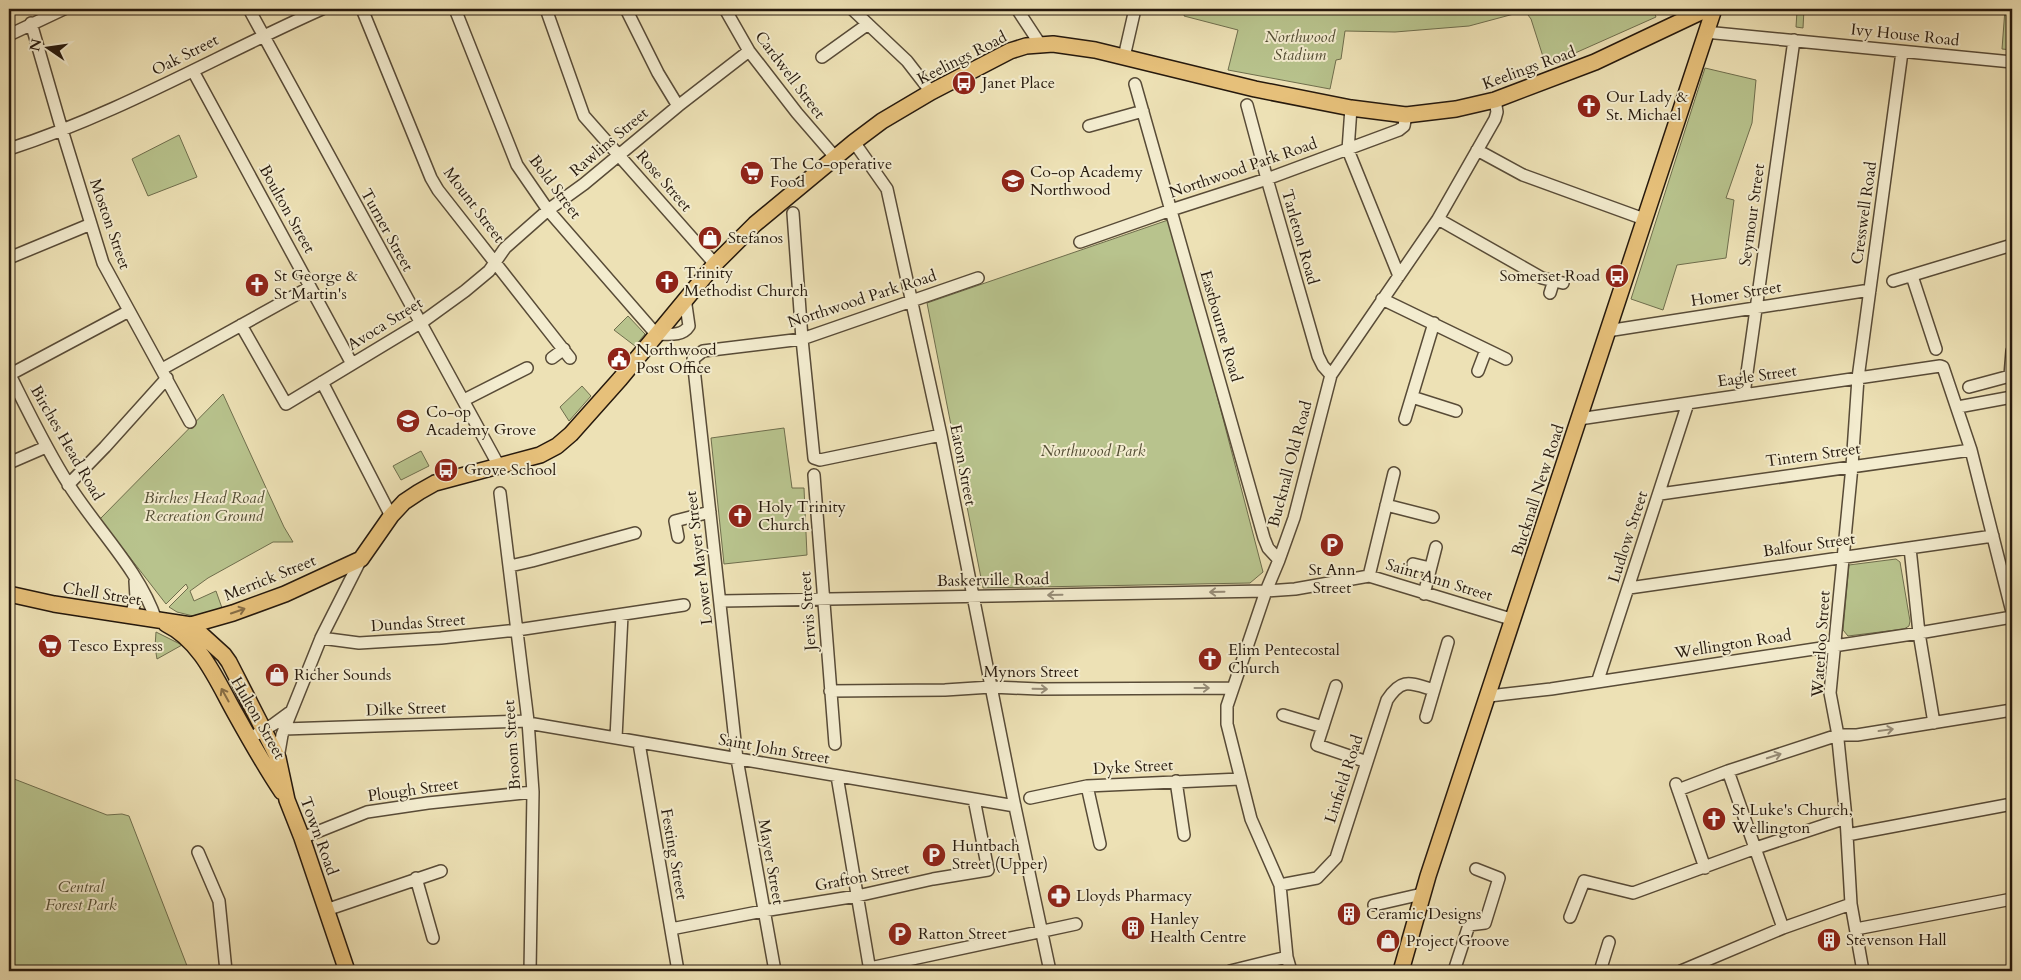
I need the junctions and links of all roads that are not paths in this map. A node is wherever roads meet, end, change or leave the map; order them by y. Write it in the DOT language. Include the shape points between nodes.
graph roads {
  1 [pos="64,9"];
  2 [pos="248,9"];
  3 [pos="322,9"];
  4 [pos="362,9"];
  5 [pos="455,9"];
  6 [pos="546,9"];
  7 [pos="626,9"];
  8 [pos="724,9"];
  9 [pos="852,9"];
  10 [pos="1017,9"];
  11 [pos="1135,9"];
  12 [pos="1707,9"];
  13 [pos="1714,9"];
  14 [pos="31,24"];
  15 [pos="868,24"];
  16 [pos="1706,32"];
  17 [pos="9,34"];
  18 [pos="263,36"];
  19 [pos="1794,40"];
  20 [pos="1040,44"];
  21 [pos="749,51"];
  22 [pos="1902,52"];
  23 [pos="822,57"];
  24 [pos="1124,57"];
  25 [pos="2012,62"];
  26 [pos="193,71"];
  27 [pos="1139,89"];
  28 [pos="931,92"];
  29 [pos="1495,100"];
  30 [pos="1248,105"];
  31 [pos="678,106"];
  32 [pos="1351,108"];
  33 [pos="1143,111"];
  34 [pos="1406,115"];
  35 [pos="1089,126"];
  36 [pos="62,130"];
  37 [pos="854,142"];
  38 [pos="9,149"];
  39 [pos="1348,150"];
  40 [pos="1477,150"];
  41 [pos="619,155"];
  42 [pos="835,157"];
  43 [pos="1267,179"];
  44 [pos="548,210"];
  45 [pos="1171,210"];
  46 [pos="793,213"];
  47 [pos="1438,219"];
  48 [pos="1644,219"];
  49 [pos="91,224"];
  50 [pos="794,226"];
  51 [pos="781,228"];
  52 [pos="1080,242"];
  53 [pos="2012,245"];
  54 [pos="9,258"];
  55 [pos="495,262"];
  56 [pos="715,264"];
  57 [pos="1399,276"];
  58 [pos="1912,276"];
  59 [pos="978,278"];
  60 [pos="1893,281"];
  61 [pos="310,287"];
  62 [pos="1870,290"];
  63 [pos="1550,293"];
  64 [pos="685,298"];
  65 [pos="1382,299"];
  66 [pos="912,301"];
  67 [pos="1756,307"];
  68 [pos="129,311"];
  69 [pos="419,323"];
  70 [pos="1434,324"];
  71 [pos="240,325"];
  72 [pos="1607,331"];
  73 [pos="656,334"];
  74 [pos="802,339"];
  75 [pos="1936,349"];
  76 [pos="1486,350"];
  77 [pos="2012,351"];
  78 [pos="696,355"];
  79 [pos="552,358"];
  80 [pos="1506,359"];
  81 [pos="352,364"];
  82 [pos="527,368"];
  83 [pos="1478,372"];
  84 [pos="9,374"];
  85 [pos="165,374"];
  86 [pos="1331,375"];
  87 [pos="1858,378"];
  88 [pos="322,382"];
  89 [pos="1969,387"];
  90 [pos="1744,394"];
  91 [pos="1412,397"];
  92 [pos="2012,397"];
  93 [pos="464,400"];
  94 [pos="1688,403"];
  95 [pos="1958,407"];
  96 [pos="1456,411"];
  97 [pos="1405,419"];
  98 [pos="1579,420"];
  99 [pos="190,422"];
  100 [pos="940,434"];
  101 [pos="46,446"];
  102 [pos="1971,450"];
  103 [pos="9,463"];
  104 [pos="499,466"];
  105 [pos="1852,466"];
  106 [pos="1394,473"];
  107 [pos="814,476"];
  108 [pos="68,484"];
  109 [pos="500,493"];
  110 [pos="1660,494"];
  111 [pos="1386,505"];
  112 [pos="710,512"];
  113 [pos="391,516"];
  114 [pos="1434,517"];
  115 [pos="492,518"];
  116 [pos="504,518"];
  117 [pos="635,533"];
  118 [pos="1993,536"];
  119 [pos="678,537"];
  120 [pos="1436,547"];
  121 [pos="1910,548"];
  122 [pos="1844,556"];
  123 [pos="361,559"];
  124 [pos="1279,560"];
  125 [pos="1412,564"];
  126 [pos="510,566"];
  127 [pos="1430,568"];
  128 [pos="1369,576"];
  129 [pos="134,577"];
  130 [pos="1629,588"];
  131 [pos="1266,590"];
  132 [pos="9,594"];
  133 [pos="1424,594"];
  134 [pos="973,596"];
  135 [pos="822,598"];
  136 [pos="721,601"];
  137 [pos="684,605"];
  138 [pos="2012,612"];
  139 [pos="622,615"];
  140 [pos="132,616"];
  141 [pos="2012,617"];
  142 [pos="158,620"];
  143 [pos="1514,620"];
  144 [pos="199,626"];
  145 [pos="517,630"];
  146 [pos="1919,633"];
  147 [pos="321,638"];
  148 [pos="1448,642"];
  149 [pos="1834,645"];
  150 [pos="200,654"];
  151 [pos="1598,680"];
  152 [pos="1336,686"];
  153 [pos="991,687"];
  154 [pos="1232,688"];
  155 [pos="1434,690"];
  156 [pos="830,691"];
  157 [pos="1489,696"];
  158 [pos="2012,710"];
  159 [pos="291,712"];
  160 [pos="1283,715"];
  161 [pos="1426,717"];
  162 [pos="528,722"];
  163 [pos="1934,723"];
  164 [pos="1323,727"];
  165 [pos="284,729"];
  166 [pos="256,735"];
  167 [pos="1838,735"];
  168 [pos="616,738"];
  169 [pos="639,743"];
  170 [pos="835,744"];
  171 [pos="278,758"];
  172 [pos="737,759"];
  173 [pos="1367,762"];
  174 [pos="1728,771"];
  175 [pos="837,776"];
  176 [pos="1240,778"];
  177 [pos="1176,781"];
  178 [pos="1087,786"];
  179 [pos="533,792"];
  180 [pos="1030,798"];
  181 [pos="974,799"];
  182 [pos="287,800"];
  183 [pos="2012,804"];
  184 [pos="1015,806"];
  185 [pos="1846,818"];
  186 [pos="1184,835"];
  187 [pos="1847,835"];
  188 [pos="302,838"];
  189 [pos="1100,844"];
  190 [pos="1756,848"];
  191 [pos="198,852"];
  192 [pos="1705,868"];
  193 [pos="1476,869"];
  194 [pos="441,871"];
  195 [pos="416,878"];
  196 [pos="1280,885"];
  197 [pos="1422,894"];
  198 [pos="857,896"];
  199 [pos="2012,899"];
  200 [pos="1851,904"];
  201 [pos="1374,905"];
  202 [pos="326,910"];
  203 [pos="763,912"];
  204 [pos="1570,918"];
  205 [pos="1076,924"];
  206 [pos="1783,928"];
  207 [pos="671,929"];
  208 [pos="1856,929"];
  209 [pos="1041,930"];
  210 [pos="433,938"];
  211 [pos="1609,942"];
  212 [pos="1287,958"];
  213 [pos="1401,967"];
  214 [pos="870,969"];
  215 [pos="226,971"];
  216 [pos="347,971"];
  217 [pos="530,971"];
  218 [pos="678,971"];
  219 [pos="775,971"];
  220 [pos="1050,971"];
  221 [pos="1230,971"];
  222 [pos="1291,971"];
  223 [pos="1454,971"];
  224 [pos="1600,971"];
  225 [pos="1681,971"];
  226 [pos="1863,971"];
  1 -- 14 [label="street"];
  2 -- 18 [label="street, Turner Street"];
  3 -- 18 [label="street, Oak Street"];
  4 -- 55 [label="street, Mount Street" via="431,178"];
  5 -- 44 [label="street, Bold Street" via="516,165"];
  6 -- 41 [label="street, Rose Street" via="584,116"];
  7 -- 31 [label="street"];
  8 -- 21 [label="street, Cardwell Street"];
  9 -- 15 [label="street"];
  10 -- 20 [label="street"];
  11 -- 24 [label="street"];
  12 -- 29 [label="main road, Keelings Road" via="1595,62"];
  13 -- 16 [label="main road, Bucknall New Road"];
  14 -- 17 [label="street"];
  14 -- 36 [label="street, Moston Street"];
  15 -- 23 [label="street"];
  15 -- 28 [label="street" via="906,61"];
  16 -- 19 [label="street, Ivy House Road"];
  16 -- 48 [label="main road, Bucknall New Road"];
  18 -- 26 [label="street, Oak Street"];
  18 -- 69 [label="street, Turner Street"];
  19 -- 22 [label="street, Ivy House Road"];
  19 -- 67 [label="street, Seymour Street"];
  20 -- 24 [label="main road, Keelings Road"];
  20 -- 28 [label="main road, Keelings Road" via="1010,51"];
  21 -- 31 [label="street, Rawlins Street"];
  21 -- 42 [label="street, Cardwell Street"];
  22 -- 25 [label="street, Ivy House Road"];
  22 -- 62 [label="street, Cresswell Road"];
  24 -- 32 [label="main road, Keelings Road" via="1255,89"];
  26 -- 36 [label="street, Oak Street"];
  26 -- 61 [label="street, Boulton Street"];
  27 -- 33 [label="street, Eastbourne Road"];
  28 -- 37 [label="main road, Keelings Road"];
  29 -- 34 [label="main road, Keelings Road" via="1456,110"];
  29 -- 40 [label="street, Bucknall Old Road" via="1496,119"];
  30 -- 43 [label="street, Tarleton Road"];
  31 -- 41 [label="street, Rawlins Street"];
  32 -- 34 [label="main road, Keelings Road"];
  32 -- 39 [label="street"];
  33 -- 35 [label="street"];
  33 -- 45 [label="street, Eastbourne Road"];
  34 -- 39 [label="street, Northwood Park Road" via="1404,126 1399,130"];
  36 -- 38 [label="street, Oak Street"];
  36 -- 49 [label="street, Moston Street"];
  37 -- 42 [label="main road, Keelings Road"];
  37 -- 66 [label="street, Eaton Street" via="887,189"];
  39 -- 43 [label="street, Northwood Park Road"];
  39 -- 57 [label="street"];
  40 -- 47 [label="street, Bucknall Old Road"];
  40 -- 48 [label="street" via="1523,175"];
  41 -- 44 [label="street, Rawlins Street"];
  41 -- 56 [label="street, Rose Street"];
  42 -- 56 [label="main road, Keelings Road" via="755,224"];
  43 -- 45 [label="street, Northwood Park Road"];
  43 -- 86 [label="street, Tarleton Road" via="1318,356"];
  44 -- 55 [label="street, Rawlins Street" via="505,248"];
  44 -- 73 [label="street, Bold Street"];
  45 -- 52 [label="street, Northwood Park Road"];
  45 -- 124 [label="street, Eastbourne Road" via="1264,538"];
  46 -- 50 [label="street"];
  47 -- 57 [label="street, Bucknall Old Road"];
  47 -- 63 [label="street" via="1542,278 1559,282"];
  48 -- 72 [label="main road, Bucknall New Road"];
  49 -- 54 [label="street"];
  49 -- 68 [label="street, Moston Street" via="104,263"];
  50 -- 51 [label="street"];
  50 -- 74 [label="street"];
  53 -- 58 [label="street"];
  55 -- 69 [label="street, Avoca Street" via="489,271"];
  55 -- 79 [label="street, Mount Street" via="567,354"];
  56 -- 64 [label="main road, Keelings Road"];
  57 -- 65 [label="street, Bucknall Old Road"];
  58 -- 60 [label="street"];
  58 -- 75 [label="street"];
  59 -- 66 [label="street, Northwood Park Road"];
  61 -- 71 [label="street"];
  61 -- 81 [label="street, Boulton Street"];
  62 -- 67 [label="street, Homer Street"];
  62 -- 87 [label="street, Cresswell Road"];
  64 -- 73 [label="main road, Keelings Road"];
  64 -- 73 [label="street" via="687,330 681,334"];
  65 -- 70 [label="street"];
  65 -- 86 [label="street, Bucknall Old Road"];
  66 -- 74 [label="street, Northwood Park Road"];
  66 -- 100 [label="street, Eaton Street"];
  67 -- 72 [label="street, Homer Street"];
  67 -- 90 [label="street, Seymour Street"];
  68 -- 84 [label="street"];
  68 -- 85 [label="street, Moston Street"];
  69 -- 81 [label="street, Avoca Street"];
  69 -- 93 [label="street, Turner Street"];
  70 -- 76 [label="street"];
  70 -- 91 [label="street"];
  71 -- 85 [label="street"];
  71 -- 88 [label="street, Avoca Street" via="286,404"];
  72 -- 98 [label="main road, Bucknall New Road"];
  73 -- 104 [label="main road, Keelings Road" via="602,399 557,446 540,455"];
  74 -- 78 [label="street, Northwood Park Road" via="703,351"];
  74 -- 100 [label="street" via="814,458 820,460"];
  76 -- 80 [label="street"];
  76 -- 83 [label="street"];
  77 -- 89 [label="street" via="2010,376"];
  78 -- 112 [label="street, Lower Mayer Street" via="693,359"];
  81 -- 88 [label="street, Avoca Street"];
  82 -- 93 [label="street"];
  84 -- 101 [label="street, Birches Head Road"];
  85 -- 99 [label="street, Moston Street"];
  85 -- 108 [label="street" via="105,447"];
  86 -- 124 [label="street, Bucknall Old Road" via="1294,518"];
  87 -- 90 [label="street, Eagle Street"];
  87 -- 95 [label="street, Eagle Street" via="1944,367"];
  87 -- 105 [label="street, Waterloo Street"];
  88 -- 113 [label="street"];
  90 -- 94 [label="street, Eagle Street"];
  91 -- 96 [label="street"];
  91 -- 97 [label="street"];
  92 -- 95 [label="street"];
  93 -- 104 [label="street, Turner Street"];
  94 -- 98 [label="street, Eagle Street"];
  94 -- 110 [label="street, Ludlow Street"];
  95 -- 102 [label="street"];
  98 -- 143 [label="main road, Bucknall New Road"];
  100 -- 134 [label="street, Eaton Street"];
  101 -- 103 [label="street"];
  101 -- 108 [label="street, Birches Head Road"];
  102 -- 105 [label="street, Tintern Street"];
  102 -- 118 [label="street"];
  104 -- 113 [label="main road, Keelings Road" via="436,483 404,502"];
  105 -- 110 [label="street, Tintern Street"];
  105 -- 122 [label="street, Waterloo Street"];
  106 -- 111 [label="street"];
  107 -- 135 [label="street, Jervis Street"];
  108 -- 129 [label="street, Birches Head Road"];
  109 -- 116 [label="street, Broom Street"];
  110 -- 130 [label="street, Ludlow Street"];
  111 -- 114 [label="street"];
  111 -- 128 [label="street"];
  112 -- 119 [label="street" via="676,521"];
  112 -- 136 [label="street, Lower Mayer Street"];
  113 -- 123 [label="main road, Keelings Road"];
  115 -- 116 [label="street"];
  116 -- 126 [label="street, Broom Street"];
  117 -- 126 [label="street"];
  118 -- 121 [label="street, Balfour Street"];
  118 -- 138 [label="street"];
  120 -- 127 [label="street"];
  121 -- 122 [label="street, Balfour Street"];
  121 -- 146 [label="street"];
  122 -- 130 [label="street, Balfour Street"];
  122 -- 149 [label="street, Waterloo Street"];
  144 -- 123 [label="main road, Merrick Street, one-way" via="285,594"];
  123 -- 147 [label="street, Town Road"];
  124 -- 131 [label="street, Bucknall Old Road"];
  125 -- 127 [label="street"];
  126 -- 145 [label="street, Broom Street"];
  127 -- 133 [label="street"];
  128 -- 131 [label="street, Saint Ann Street" via="1295,589"];
  128 -- 133 [label="street, Saint Ann Street"];
  129 -- 140 [label="street" via="136,598"];
  129 -- 142 [label="street, Birches Head Road"];
  130 -- 151 [label="street, Ludlow Street"];
  131 -- 134 [label="street, Baskerville Road, one-way"];
  131 -- 154 [label="street, Bucknall Old Road"];
  132 -- 140 [label="main road, Chell Street"];
  133 -- 143 [label="street, Saint Ann Street"];
  134 -- 135 [label="street, Baskerville Road"];
  134 -- 153 [label="street, Eaton Street"];
  135 -- 136 [label="street, Baskerville Road"];
  135 -- 156 [label="street, Jervis Street"];
  136 -- 172 [label="street, Lower Mayer Street"];
  137 -- 139 [label="street, Dundas Street"];
  139 -- 145 [label="street, Dundas Street"];
  139 -- 168 [label="street"];
  140 -- 142 [label="main road, Chell Street"];
  141 -- 146 [label="street, Wellington Road"];
  142 -- 144 [label="main road, Chell Street"];
  142 -- 150 [label="main road, Hulton Street" via="182,634"];
  143 -- 157 [label="main road, Bucknall New Road"];
  144 -- 150 [label="main road"];
  144 -- 166 [label="main road, Hulton Street" via="229,662"];
  145 -- 147 [label="street, Dundas Street" via="359,643"];
  145 -- 162 [label="street, Broom Street"];
  146 -- 149 [label="street, Wellington Road"];
  146 -- 163 [label="street"];
  147 -- 159 [label="street, Town Road"];
  148 -- 155 [label="street"];
  149 -- 151 [label="street, Wellington Road"];
  149 -- 167 [label="street, Waterloo Street" via="1830,693"];
  166 -- 150 [label="main road, Hulton Street, one-way"];
  151 -- 157 [label="street, Wellington Road"];
  152 -- 164 [label="street"];
  153 -- 154 [label="street, Mynors Street, one-way"];
  153 -- 156 [label="street, Mynors Street"];
  153 -- 184 [label="street, Eaton Street"];
  154 -- 176 [label="street, Bucknall Old Road" via="1226,724"];
  155 -- 161 [label="street"];
  155 -- 173 [label="street, Linfield Road" via="1408,683 1393,690"];
  156 -- 170 [label="street, Jervis Street"];
  157 -- 197 [label="main road, Bucknall New Road"];
  158 -- 163 [label="street"];
  159 -- 165 [label="street, Town Road"];
  159 -- 166 [label="street"];
  160 -- 164 [label="street"];
  162 -- 165 [label="street, Dilke Street"];
  162 -- 168 [label="street, Saint John Street"];
  162 -- 179 [label="street, Broom Street"];
  167 -- 163 [label="street, one-way"];
  164 -- 173 [label="street" via="1317,745"];
  165 -- 171 [label="street, Town Road"];
  166 -- 171 [label="main road, Hulton Street"];
  166 -- 182 [label="main road, Hulton Street" via="265,767"];
  174 -- 167 [label="street, one-way"];
  167 -- 185 [label="street, Waterloo Street"];
  168 -- 169 [label="street, Saint John Street"];
  169 -- 172 [label="street, Saint John Street"];
  169 -- 207 [label="street, Festing Street"];
  171 -- 182 [label="main road, Town Road"];
  172 -- 175 [label="street, Saint John Street"];
  172 -- 203 [label="street, Mayer Street"];
  173 -- 196 [label="street, Linfield Road" via="1336,858 1317,878"];
  174 -- 190 [label="street"];
  174 -- 192 [label="street" via="1677,787"];
  175 -- 181 [label="street, Saint John Street"];
  175 -- 198 [label="street"];
  176 -- 177 [label="street, Dyke Street"];
  176 -- 196 [label="street, Bucknall Old Road" via="1251,819"];
  177 -- 178 [label="street, Dyke Street"];
  177 -- 186 [label="street"];
  178 -- 180 [label="street, Dyke Street"];
  178 -- 189 [label="street"];
  179 -- 188 [label="street, Plough Street" via="367,812"];
  179 -- 217 [label="street, Broom Street"];
  181 -- 184 [label="street, Saint John Street"];
  181 -- 198 [label="street, Grafton Street" via="988,870"];
  182 -- 188 [label="main road, Town Road"];
  183 -- 187 [label="street"];
  184 -- 209 [label="street, Eaton Street"];
  185 -- 187 [label="street, Waterloo Street"];
  185 -- 190 [label="street"];
  187 -- 200 [label="street, Waterloo Street"];
  188 -- 202 [label="main road, Town Road"];
  190 -- 192 [label="street"];
  190 -- 206 [label="street"];
  191 -- 215 [label="street" via="219,902"];
  192 -- 204 [label="street" via="1633,893 1584,881"];
  193 -- 223 [label="street" via="1499,878 1484,923 1469,925"];
  194 -- 195 [label="street"];
  195 -- 202 [label="street"];
  195 -- 210 [label="street"];
  196 -- 212 [label="street, Bucknall Old Road"];
  197 -- 201 [label="street"];
  197 -- 213 [label="main road, Bucknall New Road"];
  198 -- 203 [label="street, Grafton Street"];
  198 -- 214 [label="street"];
  199 -- 208 [label="street"];
  200 -- 206 [label="street"];
  200 -- 208 [label="street, Waterloo Street"];
  202 -- 216 [label="main road, Town Road"];
  203 -- 207 [label="street, Grafton Street"];
  203 -- 219 [label="street, Mayer Street"];
  205 -- 209 [label="street"];
  206 -- 225 [label="street"];
  207 -- 218 [label="street, Festing Street"];
  208 -- 226 [label="street, Waterloo Street"];
  209 -- 214 [label="street"];
  209 -- 220 [label="street, Eaton Street"];
  211 -- 224 [label="street"];
  212 -- 221 [label="street"];
  212 -- 222 [label="street, Bucknall Old Road"];
}
